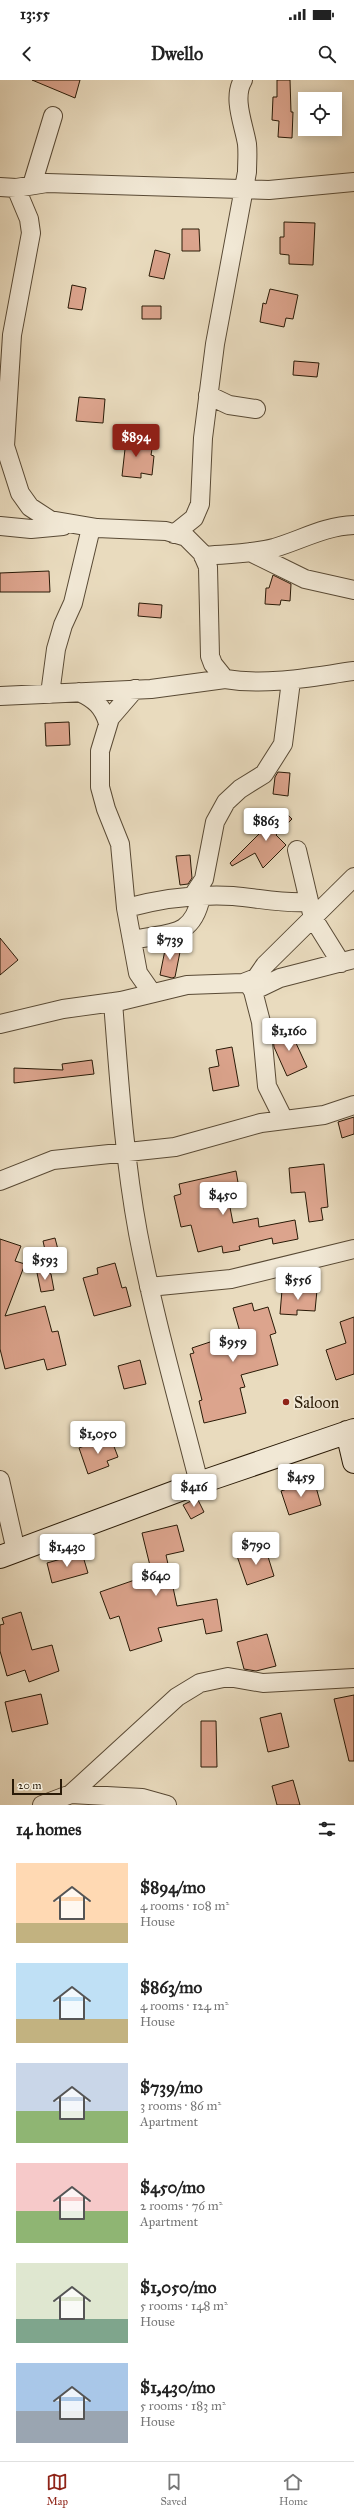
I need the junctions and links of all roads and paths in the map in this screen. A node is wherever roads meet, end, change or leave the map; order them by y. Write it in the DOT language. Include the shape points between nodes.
graph roads {
  1 [pos="243,80"];
  2 [pos="53,116"];
  3 [pos="354,182"];
  4 [pos="16,187"];
  5 [pos="242,190"];
  6 [pos="12,335"];
  7 [pos="0,348"];
  8 [pos="208,395"];
  9 [pos="256,409"];
  10 [pos="72,525"];
  11 [pos="0,526"];
  12 [pos="354,526"];
  13 [pos="91,528"];
  14 [pos="174,534"];
  15 [pos="250,552"];
  16 [pos="203,556"];
  17 [pos="354,590"];
  18 [pos="354,671"];
  19 [pos="225,679"];
  20 [pos="291,681"];
  21 [pos="135,689"];
  22 [pos="79,692"];
  23 [pos="50,694"];
  24 [pos="0,696"];
  25 [pos="108,723"];
  26 [pos="297,850"];
  27 [pos="354,877"];
  28 [pos="197,897"];
  29 [pos="126,908"];
  30 [pos="311,910"];
  31 [pos="133,940"];
  32 [pos="348,961"];
  33 [pos="138,974"];
  34 [pos="250,987"];
  35 [pos="152,993"];
  36 [pos="117,1002"];
  37 [pos="0,1024"];
  38 [pos="354,1104"];
  39 [pos="284,1120"];
  40 [pos="126,1154"];
  41 [pos="0,1181"];
  42 [pos="354,1249"];
  43 [pos="149,1287"];
  44 [pos="350,1431"];
  45 [pos="354,1462"];
  46 [pos="0,1480"];
  47 [pos="198,1483"];
  48 [pos="8,1554"];
  49 [pos="354,1678"];
  50 [pos="71,1794"];
  51 [pos="42,1805"];
  52 [pos="167,1805"];
  1 -- 5 [label="street" via="238,102 248,153"];
  2 -- 4 [label="street"];
  3 -- 5 [label="street" via="321,187"];
  4 -- 5 [label="street" via="67,183"];
  4 -- 6 [label="street" via="29,219 31,233"];
  5 -- 8 [label="street"];
  6 -- 7 [label="street"];
  6 -- 10 [label="street" via="5,446 9,464 20,493 30,507 50,520"];
  8 -- 9 [label="street" via="229,405"];
  8 -- 14 [label="street" via="200,504 194,518"];
  10 -- 11 [label="street" via="31,529"];
  10 -- 13 [label="street"];
  12 -- 15 [label="street" via="339,526 274,548"];
  13 -- 14 [label="street"];
  13 -- 23 [label="street" via="73,603 56,649"];
  14 -- 16 [label="street" via="186,537"];
  15 -- 16 [label="street"];
  15 -- 17 [label="street" via="305,579"];
  16 -- 19 [label="street" via="208,567 210,656"];
  18 -- 20 [label="street"];
  19 -- 20 [label="street" via="263,683"];
  19 -- 21 [label="street" via="184,686"];
  20 -- 28 [label="street" via="283,744 264,774 240,789 226,802 215,822 204,879"];
  21 -- 22 [label="street"];
  21 -- 25 [label="street"];
  22 -- 23 [label="street"];
  22 -- 25 [label="street" via="95,700"];
  23 -- 24 [label="street"];
  25 -- 29 [label="street" via="100,751 100,787 120,844"];
  26 -- 30 [label="street"];
  27 -- 30 [label="street"];
  28 -- 29 [label="street" via="154,900"];
  28 -- 30 [label="street" via="232,896 289,904"];
  28 -- 31 [label="street" via="197,914 186,927"];
  29 -- 31 [label="street"];
  30 -- 32 [label="street"];
  30 -- 34 [label="street"];
  31 -- 33 [label="street"];
  32 -- 34 [label="street"];
  33 -- 35 [label="street"];
  33 -- 36 [label="street"];
  34 -- 35 [label="street" via="187,985"];
  34 -- 39 [label="street" via="261,1022 267,1086"];
  35 -- 36 [label="street"];
  36 -- 37 [label="street" via="63,1009"];
  36 -- 40 [label="street"];
  38 -- 39 [label="street" via="324,1115"];
  39 -- 40 [label="street" via="261,1123 175,1148"];
  40 -- 41 [label="street" via="54,1160"];
  40 -- 43 [label="street"];
  42 -- 43 [label="street" via="231,1279"];
  43 -- 47 [label="street"];
  44 -- 45 [label="street"];
  44 -- 47 [label="street"];
  46 -- 48 [label="street"];
  47 -- 48 [label="street"];
  49 -- 50 [label="street" via="263,1683 228,1677 200,1683 177,1697"];
  50 -- 51 [label="street"];
  50 -- 52 [label="street" via="142,1798"];
}
